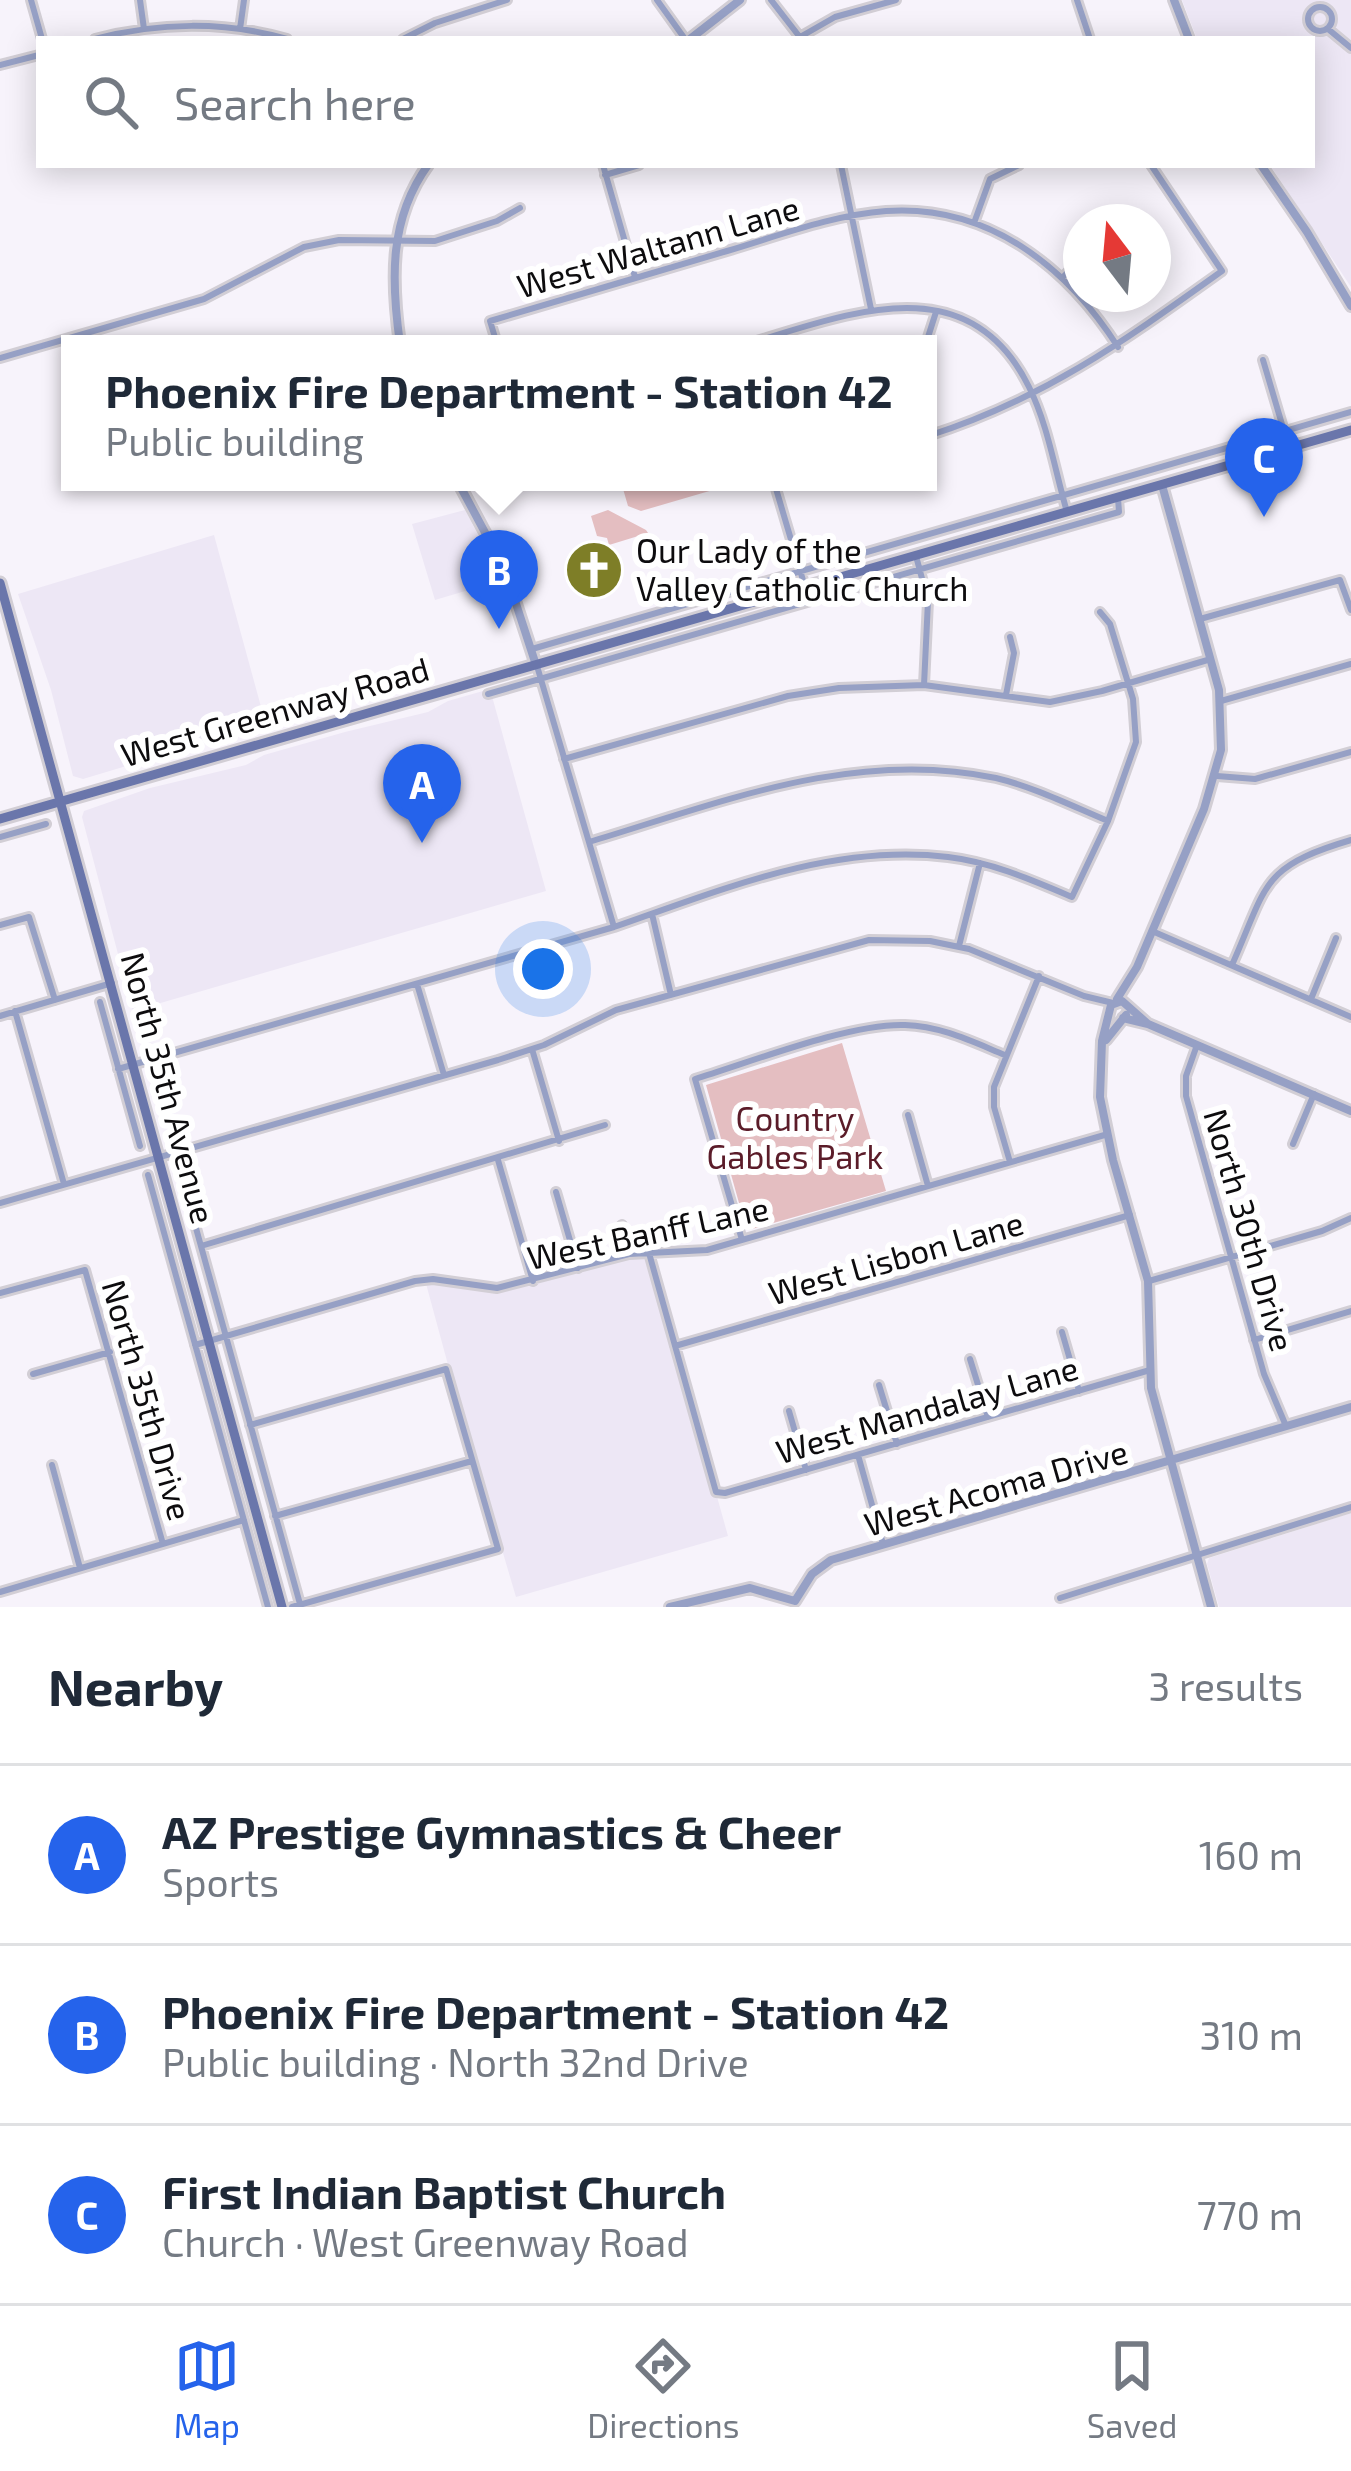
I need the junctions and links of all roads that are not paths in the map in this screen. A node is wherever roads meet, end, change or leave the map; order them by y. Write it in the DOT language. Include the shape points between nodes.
graph roads {
  1 [pos="31,0"];
  2 [pos="140,0"];
  3 [pos="244,0"];
  4 [pos="468,0"];
  5 [pos="507,0"];
  6 [pos="658,0"];
  7 [pos="740,0"];
  8 [pos="771,0"];
  9 [pos="896,0"];
  10 [pos="1078,0"];
  11 [pos="1174,0"];
  12 [pos="1306,0"];
  13 [pos="1312,10"];
  14 [pos="472,13"];
  15 [pos="144,29"];
  16 [pos="240,29"];
  17 [pos="1328,29"];
  18 [pos="41,36"];
  19 [pos="110,36"];
  20 [pos="273,36"];
  21 [pos="409,36"];
  22 [pos="686,36"];
  23 [pos="692,36"];
  24 [pos="798,36"];
  25 [pos="803,36"];
  26 [pos="1089,36"];
  27 [pos="1188,36"];
  28 [pos="1351,48"];
  29 [pos="36,56"];
  30 [pos="0,65"];
  31 [pos="426,168"];
  32 [pos="604,168"];
  33 [pos="629,168"];
  34 [pos="842,168"];
  35 [pos="1013,168"];
  36 [pos="1153,168"];
  37 [pos="1263,168"];
  38 [pos="605,175"];
  39 [pos="520,208"];
  40 [pos="853,216"];
  41 [pos="974,224"];
  42 [pos="396,242"];
  43 [pos="1063,277"];
  44 [pos="635,278"];
  45 [pos="1346,285"];
  46 [pos="1351,307"];
  47 [pos="871,309"];
  48 [pos="936,311"];
  49 [pos="1095,312"];
  50 [pos="80,335"];
  51 [pos="399,335"];
  52 [pos="494,335"];
  53 [pos="779,335"];
  54 [pos="929,335"];
  55 [pos="61,340"];
  56 [pos="1118,347"];
  57 [pos="0,358"];
  58 [pos="1263,361"];
  59 [pos="1032,395"];
  60 [pos="1351,412"];
  61 [pos="1351,430"];
  62 [pos="1284,431"];
  63 [pos="937,432"];
  64 [pos="1289,448"];
  65 [pos="1162,485"];
  66 [pos="463,491"];
  67 [pos="777,491"];
  68 [pos="1062,496"];
  69 [pos="1118,498"];
  70 [pos="1067,512"];
  71 [pos="916,556"];
  72 [pos="920,568"];
  73 [pos="800,571"];
  74 [pos="1,587"];
  75 [pos="805,587"];
  76 [pos="1351,610"];
  77 [pos="1100,612"];
  78 [pos="1200,619"];
  79 [pos="1010,637"];
  80 [pos="532,650"];
  81 [pos="1211,659"];
  82 [pos="1351,664"];
  83 [pos="537,666"];
  84 [pos="541,680"];
  85 [pos="1128,683"];
  86 [pos="924,685"];
  87 [pos="488,694"];
  88 [pos="1006,695"];
  89 [pos="1220,701"];
  90 [pos="1351,752"];
  91 [pos="564,760"];
  92 [pos="1216,776"];
  93 [pos="63,800"];
  94 [pos="0,819"];
  95 [pos="1108,821"];
  96 [pos="46,824"];
  97 [pos="0,837"];
  98 [pos="1351,840"];
  99 [pos="589,842"];
  100 [pos="980,863"];
  101 [pos="652,914"];
  102 [pos="0,925"];
  103 [pos="614,927"];
  104 [pos="1152,931"];
  105 [pos="1336,938"];
  106 [pos="959,946"];
  107 [pos="1232,965"];
  108 [pos="1137,967"];
  109 [pos="1039,976"];
  110 [pos="113,982"];
  111 [pos="417,984"];
  112 [pos="671,995"];
  113 [pos="1311,999"];
  114 [pos="55,1000"];
  115 [pos="100,1002"];
  116 [pos="1127,1006"];
  117 [pos="16,1011"];
  118 [pos="1115,1012"];
  119 [pos="0,1016"];
  120 [pos="1351,1017"];
  121 [pos="1148,1024"];
  122 [pos="1197,1045"];
  123 [pos="532,1049"];
  124 [pos="1005,1055"];
  125 [pos="134,1064"];
  126 [pos="118,1069"];
  127 [pos="444,1075"];
  128 [pos="1314,1094"];
  129 [pos="1351,1111"];
  130 [pos="908,1115"];
  131 [pos="605,1125"];
  132 [pos="1108,1134"];
  133 [pos="559,1141"];
  134 [pos="1293,1144"];
  135 [pos="140,1146"];
  136 [pos="158,1157"];
  137 [pos="498,1160"];
  138 [pos="1010,1162"];
  139 [pos="148,1175"];
  140 [pos="64,1184"];
  141 [pos="928,1186"];
  142 [pos="185,1192"];
  143 [pos="556,1192"];
  144 [pos="0,1204"];
  145 [pos="1130,1215"];
  146 [pos="1351,1218"];
  147 [pos="622,1225"];
  148 [pos="742,1240"];
  149 [pos="201,1246"];
  150 [pos="649,1253"];
  151 [pos="629,1254"];
  152 [pos="1232,1257"];
  153 [pos="578,1268"];
  154 [pos="533,1281"];
  155 [pos="1148,1281"];
  156 [pos="0,1293"];
  157 [pos="1351,1311"];
  158 [pos="1062,1332"];
  159 [pos="226,1336"];
  160 [pos="1255,1340"];
  161 [pos="209,1341"];
  162 [pos="195,1345"];
  163 [pos="675,1346"];
  164 [pos="110,1352"];
  165 [pos="970,1359"];
  166 [pos="1150,1370"];
  167 [pos="33,1375"];
  168 [pos="879,1385"];
  169 [pos="1079,1390"];
  170 [pos="1351,1407"];
  171 [pos="788,1411"];
  172 [pos="988,1417"];
  173 [pos="250,1425"];
  174 [pos="1286,1426"];
  175 [pos="896,1444"];
  176 [pos="858,1455"];
  177 [pos="472,1461"];
  178 [pos="1171,1462"];
  179 [pos="52,1466"];
  180 [pos="806,1470"];
  181 [pos="1351,1507"];
  182 [pos="275,1516"];
  183 [pos="244,1520"];
  184 [pos="164,1544"];
  185 [pos="884,1546"];
  186 [pos="1197,1556"];
  187 [pos="80,1568"];
  188 [pos="0,1592"];
  189 [pos="1060,1598"];
  190 [pos="795,1601"];
  191 [pos="297,1606"];
  192 [pos="268,1607"];
  193 [pos="282,1607"];
  194 [pos="670,1607"];
  195 [pos="806,1607"];
  196 [pos="1211,1607"];
  1 -- 18 [label="street"];
  2 -- 15 [label="street"];
  3 -- 16 [label="street"];
  4 -- 14 [label="street"];
  5 -- 14 [label="street"];
  6 -- 22 [label="street"];
  7 -- 23 [label="street"];
  8 -- 24 [label="street"];
  9 -- 25 [label="street" via="835,17"];
  10 -- 26 [label="street"];
  11 -- 27 [label="street"];
  12 -- 13 [label="street"];
  13 -- 17 [label="street" via="1311,28"];
  13 -- 17 [label="street" via="1330,12"];
  14 -- 21 [label="street"];
  15 -- 16 [label="street"];
  15 -- 19 [label="street"];
  16 -- 20 [label="street"];
  17 -- 28 [label="street"];
  29 -- 30 [label="street"];
  31 -- 42 [label="street" via="406,201"];
  32 -- 38 [label="street"];
  33 -- 38 [label="street"];
  34 -- 40 [label="street"];
  35 -- 41 [label="street" via="990,179"];
  36 -- 56 [label="street" via="1222,271"];
  37 -- 45 [label="street"];
  38 -- 44 [label="street"];
  39 -- 42 [label="street" via="465,233"];
  40 -- 41 [label="street, West Waltann Lane" via="905,211"];
  40 -- 44 [label="street, West Waltann Lane"];
  40 -- 47 [label="street"];
  41 -- 43 [label="street" via="1025,245"];
  42 -- 50 [label="street" via="304,247 204,299"];
  42 -- 51 [label="street"];
  44 -- 52 [label="street, West Waltann Lane" via="490,321"];
  45 -- 46 [label="street"];
  47 -- 48 [label="street"];
  47 -- 53 [label="street"];
  48 -- 54 [label="street"];
  48 -- 59 [label="street" via="990,338"];
  49 -- 56 [label="street"];
  55 -- 57 [label="street"];
  56 -- 59 [label="street"];
  58 -- 62 [label="street"];
  59 -- 63 [label="street"];
  59 -- 68 [label="street"];
  60 -- 62 [label="street"];
  61 -- 64 [label="main road, West Greenway Road"];
  62 -- 64 [label="street"];
  62 -- 68 [label="street"];
  64 -- 65 [label="main road, West Greenway Road"];
  65 -- 69 [label="main road, West Greenway Road"];
  65 -- 78 [label="street"];
  66 -- 80 [label="street" via="505,570"];
  67 -- 73 [label="street"];
  68 -- 70 [label="street"];
  68 -- 73 [label="street"];
  69 -- 70 [label="main road, West Greenway Road"];
  69 -- 72 [label="street, West Greenway Road" via="1119,512"];
  70 -- 71 [label="main road, West Greenway Road"];
  71 -- 72 [label="street"];
  71 -- 75 [label="main road, West Greenway Road"];
  72 -- 84 [label="street, West Greenway Road"];
  72 -- 86 [label="street" via="928,601"];
  73 -- 75 [label="street"];
  73 -- 80 [label="street"];
  74 -- 93 [label="main road, North 35th Avenue"];
  75 -- 83 [label="main road, West Greenway Road"];
  76 -- 78 [label="street" via="1340,580"];
  77 -- 85 [label="street"];
  78 -- 81 [label="street"];
  79 -- 88 [label="street"];
  80 -- 83 [label="street"];
  81 -- 85 [label="street"];
  81 -- 89 [label="street"];
  82 -- 89 [label="street"];
  83 -- 84 [label="street"];
  83 -- 93 [label="main road, West Greenway Road"];
  84 -- 87 [label="street, West Greenway Road"];
  84 -- 91 [label="street"];
  85 -- 88 [label="street" via="1068,700"];
  85 -- 95 [label="street" via="1136,742"];
  86 -- 88 [label="street"];
  86 -- 91 [label="street" via="788,696"];
  89 -- 92 [label="street"];
  90 -- 92 [label="street" via="1255,778"];
  91 -- 99 [label="street"];
  92 -- 104 [label="street"];
  93 -- 94 [label="main road, West Greenway Road"];
  93 -- 110 [label="main road, North 35th Avenue"];
  95 -- 99 [label="street" via="1001,779 884,769 800,779"];
  95 -- 100 [label="street" via="1072,897"];
  96 -- 97 [label="street"];
  98 -- 107 [label="street" via="1305,854 1274,875"];
  99 -- 103 [label="street"];
  100 -- 101 [label="street" via="882,854 835,859"];
  100 -- 106 [label="street"];
  101 -- 103 [label="street"];
  101 -- 112 [label="street"];
  102 -- 114 [label="street" via="29,917"];
  103 -- 111 [label="street"];
  104 -- 107 [label="street"];
  104 -- 108 [label="street"];
  105 -- 113 [label="street"];
  106 -- 109 [label="street"];
  106 -- 112 [label="street" via="869,940"];
  107 -- 113 [label="street"];
  108 -- 116 [label="street"];
  108 -- 118 [label="street"];
  109 -- 118 [label="street"];
  109 -- 124 [label="street"];
  110 -- 114 [label="street"];
  110 -- 125 [label="main road, North 35th Avenue"];
  111 -- 125 [label="street"];
  111 -- 127 [label="street"];
  112 -- 123 [label="street" via="592,1019"];
  113 -- 120 [label="street"];
  114 -- 117 [label="street"];
  115 -- 126 [label="street, North 35th Avenue"];
  116 -- 118 [label="street"];
  116 -- 121 [label="street"];
  117 -- 119 [label="street"];
  117 -- 140 [label="street"];
  118 -- 121 [label="street"];
  118 -- 132 [label="street" via="1099,1080"];
  121 -- 122 [label="street"];
  122 -- 128 [label="street"];
  122 -- 152 [label="street, North 30th Drive" via="1185,1090"];
  123 -- 127 [label="street"];
  123 -- 133 [label="street"];
  124 -- 138 [label="street" via="994,1107"];
  124 -- 148 [label="street" via="906,1025 866,1028 695,1078"];
  125 -- 126 [label="street"];
  125 -- 136 [label="main road, North 35th Avenue"];
  126 -- 135 [label="street, North 35th Avenue"];
  127 -- 136 [label="street"];
  128 -- 129 [label="street"];
  128 -- 134 [label="street"];
  130 -- 141 [label="street"];
  131 -- 133 [label="street"];
  132 -- 138 [label="street, West Banff Lane"];
  132 -- 145 [label="street"];
  133 -- 137 [label="street"];
  136 -- 140 [label="street"];
  136 -- 161 [label="main road, North 35th Avenue"];
  137 -- 149 [label="street"];
  137 -- 154 [label="street"];
  138 -- 141 [label="street, West Banff Lane"];
  139 -- 162 [label="street, North 35th Avenue"];
  140 -- 144 [label="street"];
  141 -- 148 [label="street, West Banff Lane"];
  142 -- 149 [label="street, North 35th Avenue"];
  143 -- 153 [label="street"];
  145 -- 155 [label="street"];
  145 -- 163 [label="street, West Lisbon Lane"];
  146 -- 152 [label="street"];
  147 -- 151 [label="street"];
  148 -- 150 [label="street, West Banff Lane"];
  149 -- 159 [label="street, North 35th Avenue"];
  150 -- 151 [label="street, West Banff Lane"];
  150 -- 163 [label="street"];
  151 -- 153 [label="street, West Banff Lane"];
  152 -- 155 [label="street"];
  152 -- 160 [label="street, North 30th Drive"];
  153 -- 154 [label="street, West Banff Lane"];
  154 -- 159 [label="street, West Banff Lane" via="497,1288 415,1280"];
  155 -- 166 [label="street"];
  156 -- 164 [label="street, North 35th Drive" via="85,1270"];
  157 -- 160 [label="street"];
  158 -- 169 [label="street"];
  159 -- 161 [label="street, West Banff Lane"];
  159 -- 173 [label="street, North 35th Avenue"];
  160 -- 174 [label="street, North 30th Drive"];
  161 -- 162 [label="street, West Banff Lane"];
  161 -- 193 [label="main road, North 35th Avenue"];
  162 -- 183 [label="street, North 35th Avenue"];
  163 -- 180 [label="street, West Mandalay Lane" via="716,1492"];
  164 -- 167 [label="street"];
  164 -- 184 [label="street, North 35th Drive"];
  165 -- 172 [label="street"];
  166 -- 169 [label="street, West Mandalay Lane"];
  166 -- 178 [label="street"];
  168 -- 175 [label="street"];
  169 -- 172 [label="street, West Mandalay Lane"];
  170 -- 174 [label="street, West Acoma Drive"];
  171 -- 180 [label="street"];
  172 -- 175 [label="street, West Mandalay Lane"];
  173 -- 177 [label="street" via="446,1369"];
  173 -- 182 [label="street, North 35th Avenue"];
  174 -- 178 [label="street, West Acoma Drive"];
  175 -- 176 [label="street, West Mandalay Lane"];
  176 -- 180 [label="street, West Mandalay Lane"];
  176 -- 185 [label="street"];
  177 -- 182 [label="street"];
  177 -- 191 [label="street" via="498,1549"];
  178 -- 185 [label="street, West Acoma Drive"];
  178 -- 186 [label="street"];
  179 -- 187 [label="street"];
  181 -- 186 [label="street"];
  182 -- 191 [label="street, North 35th Avenue"];
  183 -- 184 [label="street"];
  183 -- 192 [label="street, North 35th Avenue"];
  184 -- 187 [label="street"];
  185 -- 190 [label="street, West Acoma Drive" via="831,1560"];
  186 -- 189 [label="street"];
  186 -- 196 [label="street"];
  187 -- 188 [label="street"];
  190 -- 194 [label="street" via="750,1588"];
  190 -- 195 [label="street"];
}
